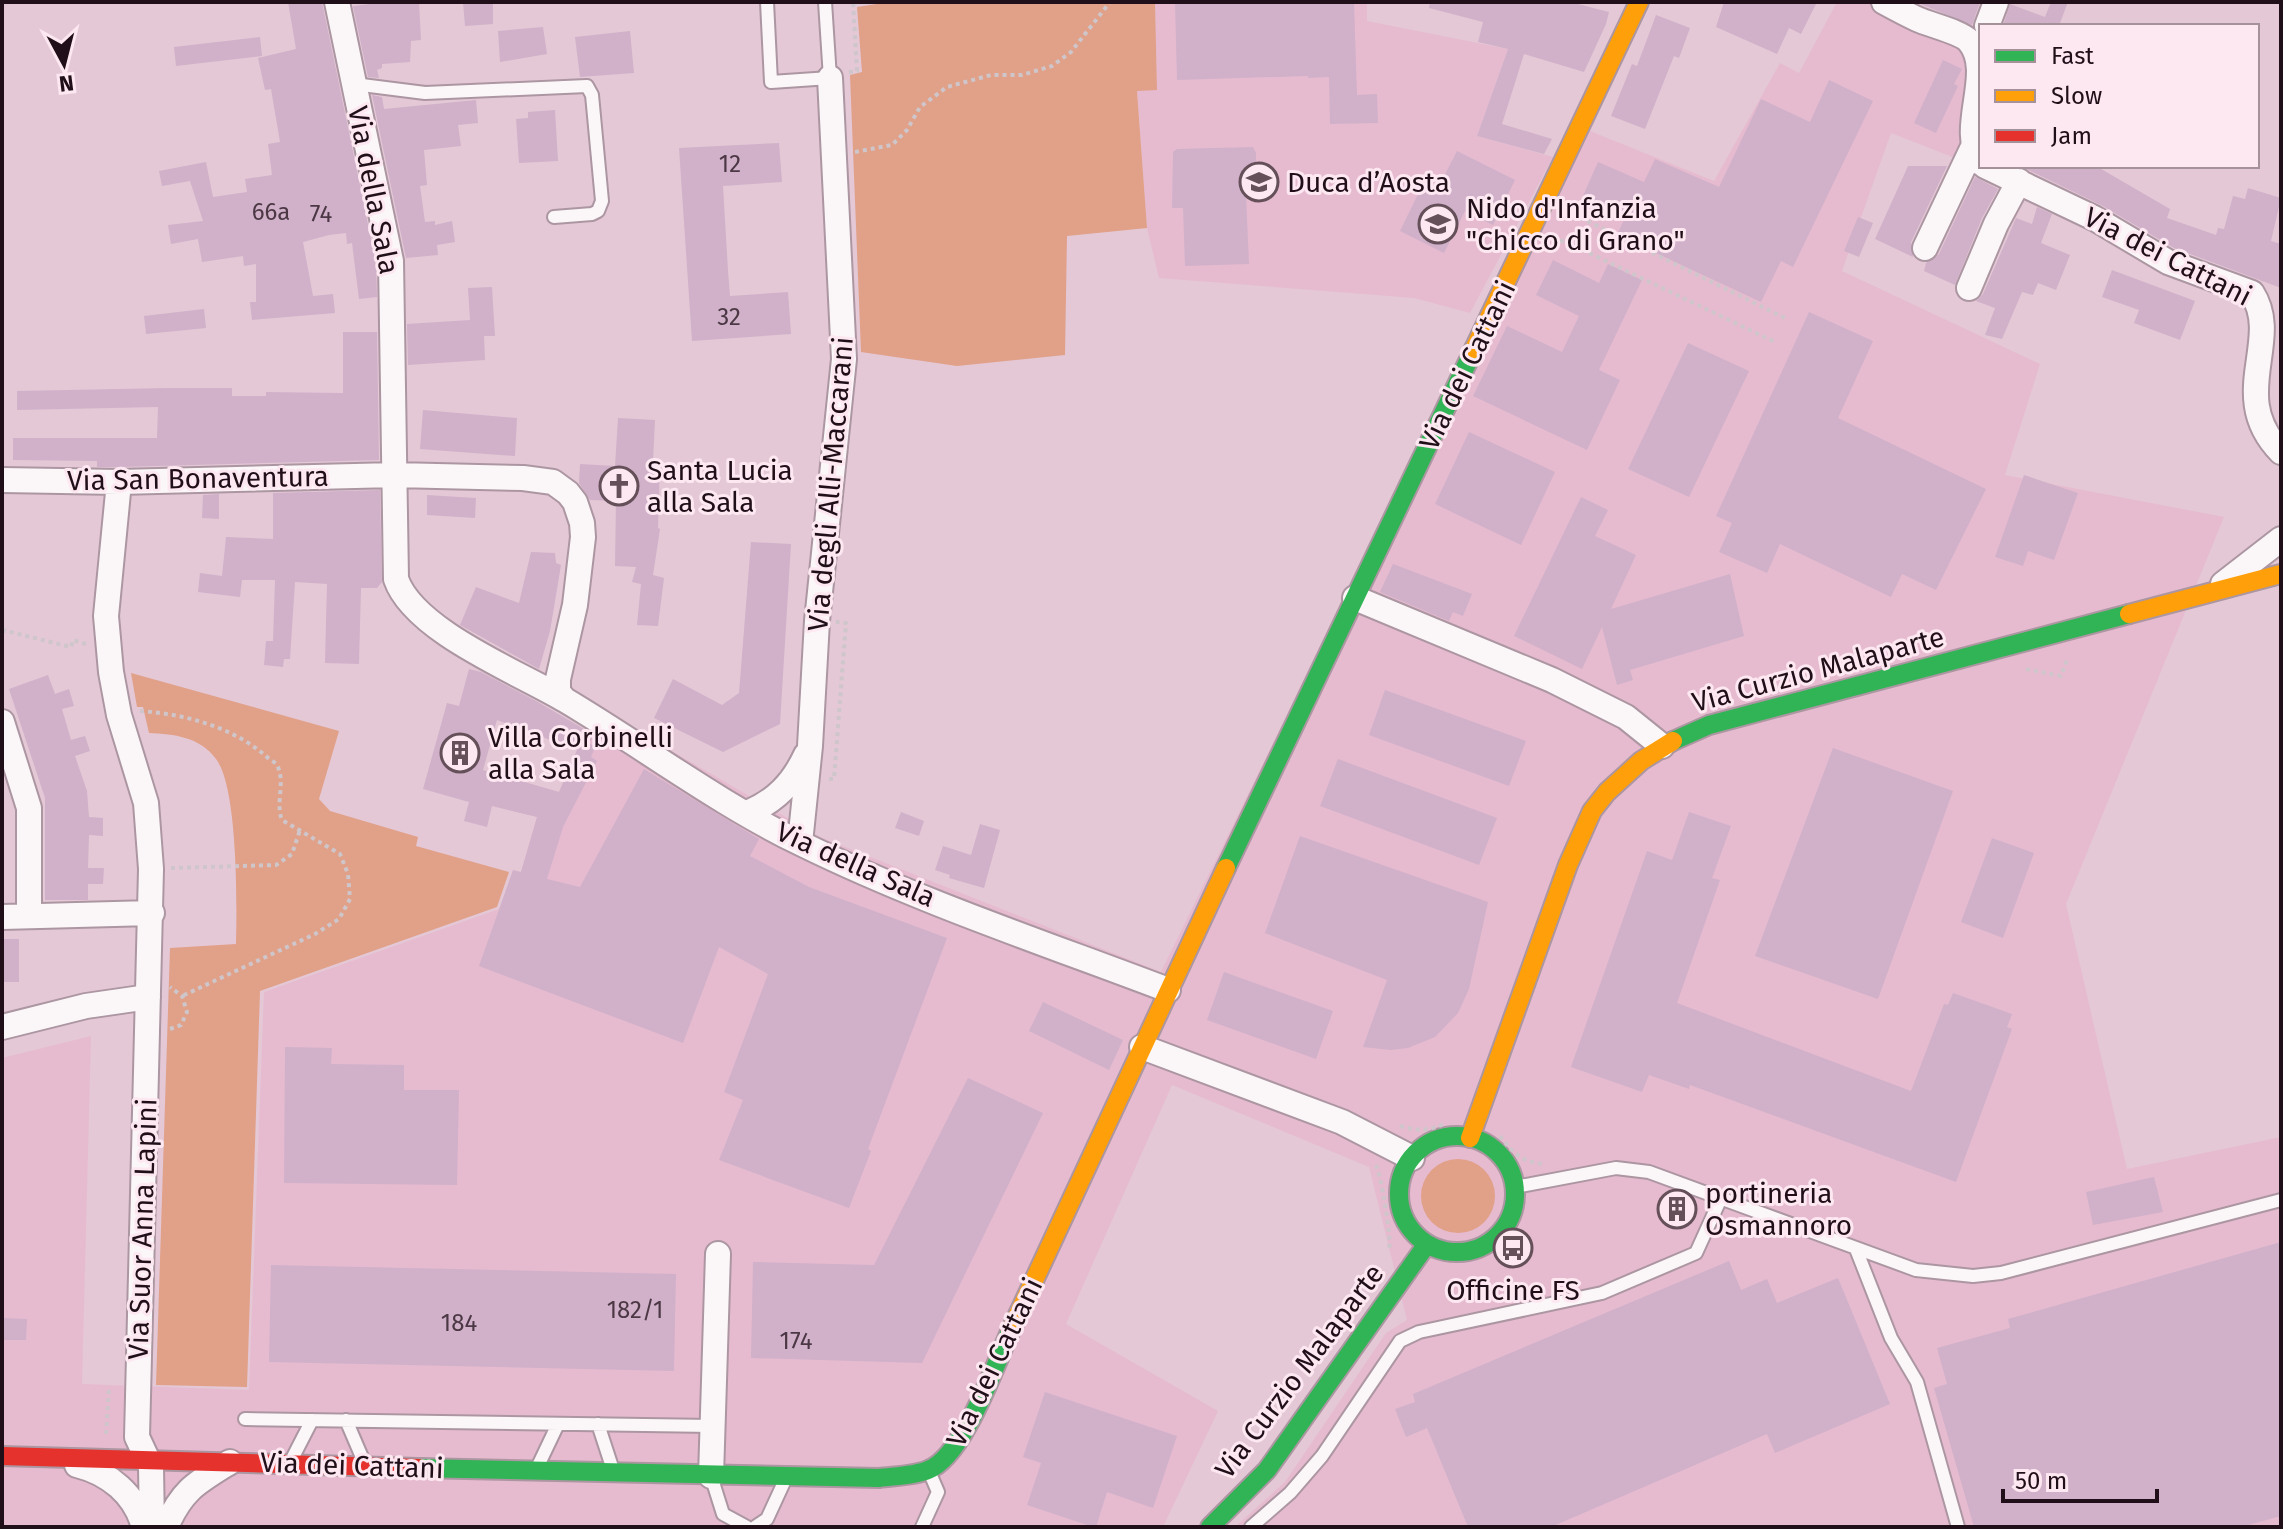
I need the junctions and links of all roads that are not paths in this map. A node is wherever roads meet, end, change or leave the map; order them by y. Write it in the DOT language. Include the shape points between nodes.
graph roads {
  1 [pos="337,2"];
  2 [pos="767,2"];
  3 [pos="825,2"];
  4 [pos="1639,2"];
  5 [pos="1884,2"];
  6 [pos="1996,2"];
  7 [pos="1988,24"];
  8 [pos="1978,48"];
  9 [pos="838,76"];
  10 [pos="354,84"];
  11 [pos="1979,159"];
  12 [pos="1995,168"];
  13 [pos="2019,181"];
  14 [pos="554,217"];
  15 [pos="1925,248"];
  16 [pos="1969,288"];
  17 [pos="2281,452"];
  18 [pos="395,475"];
  19 [pos="2,480"];
  20 [pos="119,482"];
  21 [pos="2281,539"];
  22 [pos="2281,574"];
  23 [pos="2212,592"];
  24 [pos="1355,598"];
  25 [pos="553,687"];
  26 [pos="2,722"];
  27 [pos="810,746"];
  28 [pos="1662,746"];
  29 [pos="747,813"];
  30 [pos="800,843"];
  31 [pos="152,913"];
  32 [pos="29,916"];
  33 [pos="2,917"];
  34 [pos="1168,990"];
  35 [pos="157,991"];
  36 [pos="2,1027"];
  37 [pos="1142,1047"];
  38 [pos="1470,1138"];
  39 [pos="1412,1158"];
  40 [pos="1515,1187"];
  41 [pos="1721,1198"];
  42 [pos="2281,1200"];
  43 [pos="1427,1244"];
  44 [pos="1856,1249"];
  45 [pos="718,1254"];
  46 [pos="245,1419"];
  47 [pos="312,1420"];
  48 [pos="346,1420"];
  49 [pos="558,1424"];
  50 [pos="598,1424"];
  51 [pos="713,1426"];
  52 [pos="2,1456"];
  53 [pos="47,1457"];
  54 [pos="148,1458"];
  55 [pos="232,1461"];
  56 [pos="290,1463"];
  57 [pos="365,1465"];
  58 [pos="536,1470"];
  59 [pos="929,1470"];
  60 [pos="614,1473"];
  61 [pos="711,1476"];
  62 [pos="787,1476"];
  63 [pos="144,1527"];
  64 [pos="152,1527"];
  65 [pos="166,1527"];
  66 [pos="747,1527"];
  67 [pos="755,1527"];
  68 [pos="922,1527"];
  69 [pos="1210,1527"];
  70 [pos="1251,1527"];
  71 [pos="1958,1527"];
  1 -- 10 [label="street, Via della Sala"];
  2 -- 9 [label="lane" via="771,82"];
  3 -- 9 [label="lane"];
  4 -- 24 [label="street, Via dei Cattani"];
  5 -- 8 [label="street"];
  6 -- 7 [label="street"];
  8 -- 11 [label="street"];
  9 -- 27 [label="street, Via degli Alli-Maccarani" via="845,341"];
  10 -- 14 [label="lane" via="425,93 587,86 602,201 592,214"];
  10 -- 18 [label="street, Via della Sala" via="391,261"];
  11 -- 15 [label="street"];
  12 -- 13 [label="street, Via dei Cattani"];
  13 -- 16 [label="street"];
  13 -- 17 [label="street, Via dei Cattani" via="2168,262 2252,293 2262,303 2269,339 2258,398 2260,419"];
  18 -- 20 [label="street, Via San Bonaventura"];
  18 -- 25 [label="street, Via della Sala" via="396,579 407,600 427,620"];
  18 -- 25 [label="street" via="539,479 553,482 575,502 583,552"];
  19 -- 20 [label="street, Via San Bonaventura"];
  20 -- 31 [label="street, Via Suor Anna Lapini" via="106,616 119,715 149,822"];
  21 -- 23 [label="street"];
  22 -- 23 [label="street, Via Curzio Malaparte"];
  23 -- 28 [label="street, Via Curzio Malaparte" via="1709,725"];
  24 -- 28 [label="street" via="1552,680 1626,717"];
  24 -- 34 [label="street, Via dei Cattani"];
  25 -- 29 [label="street, Via della Sala"];
  26 -- 32 [label="street" via="29,808"];
  27 -- 29 [label="street, Via degli Alli-Maccarani" via="788,786"];
  27 -- 30 [label="street, Via degli Alli-Maccarani"];
  28 -- 38 [label="street, Via Curzio Malaparte" via="1607,792 1585,825"];
  29 -- 30 [label="street, Via della Sala"];
  30 -- 34 [label="street, Via della Sala"];
  31 -- 32 [label="street"];
  31 -- 35 [label="street, Via Suor Anna Lapini"];
  32 -- 33 [label="street"];
  34 -- 37 [label="street, Via dei Cattani"];
  35 -- 36 [label="street"];
  35 -- 54 [label="street, Via Suor Anna Lapini" via="137,1413 137,1437"];
  37 -- 39 [label="street" via="1342,1122"];
  37 -- 59 [label="street, Via dei Cattani" via="963,1434 951,1454"];
  38 -- 39 [label="street" via="1438,1140"];
  38 -- 40 [label="street" via="1500,1155"];
  39 -- 43 [label="street" via="1400,1182 1400,1207 1410,1229"];
  40 -- 41 [label="lane" via="1632,1168"];
  40 -- 43 [label="street" via="1510,1219 1492,1241 1458,1252"];
  41 -- 44 [label="lane"];
  41 -- 70 [label="lane" via="1696,1253 1602,1293 1419,1332 1400,1341 1322,1456"];
  42 -- 44 [label="lane" via="2001,1273 1916,1270"];
  43 -- 69 [label="street, Via Curzio Malaparte" via="1267,1470"];
  44 -- 71 [label="lane" via="1891,1338 1917,1382"];
  45 -- 51 [label="street"];
  46 -- 47 [label="lane"];
  47 -- 48 [label="lane"];
  47 -- 56 [label="lane"];
  48 -- 49 [label="lane"];
  48 -- 57 [label="lane"];
  49 -- 50 [label="lane"];
  49 -- 58 [label="lane"];
  50 -- 51 [label="lane"];
  50 -- 60 [label="lane"];
  51 -- 61 [label="street"];
  52 -- 53 [label="street, Via dei Cattani"];
  53 -- 54 [label="street, Via dei Cattani"];
  53 -- 63 [label="street, Via dei Cattani" via="111,1480 131,1501"];
  54 -- 55 [label="street, Via dei Cattani"];
  54 -- 64 [label="street"];
  55 -- 56 [label="street, Via dei Cattani"];
  55 -- 65 [label="street, Via dei Cattani" via="181,1498"];
  56 -- 57 [label="street, Via dei Cattani"];
  57 -- 58 [label="street, Via dei Cattani"];
  58 -- 60 [label="street, Via dei Cattani"];
  59 -- 62 [label="street, Via dei Cattani" via="879,1478"];
  59 -- 68 [label="lane" via="938,1492"];
  60 -- 61 [label="street, Via dei Cattani"];
  61 -- 62 [label="street, Via dei Cattani"];
  61 -- 66 [label="lane" via="723,1514"];
  62 -- 67 [label="lane" via="767,1519"];
}
